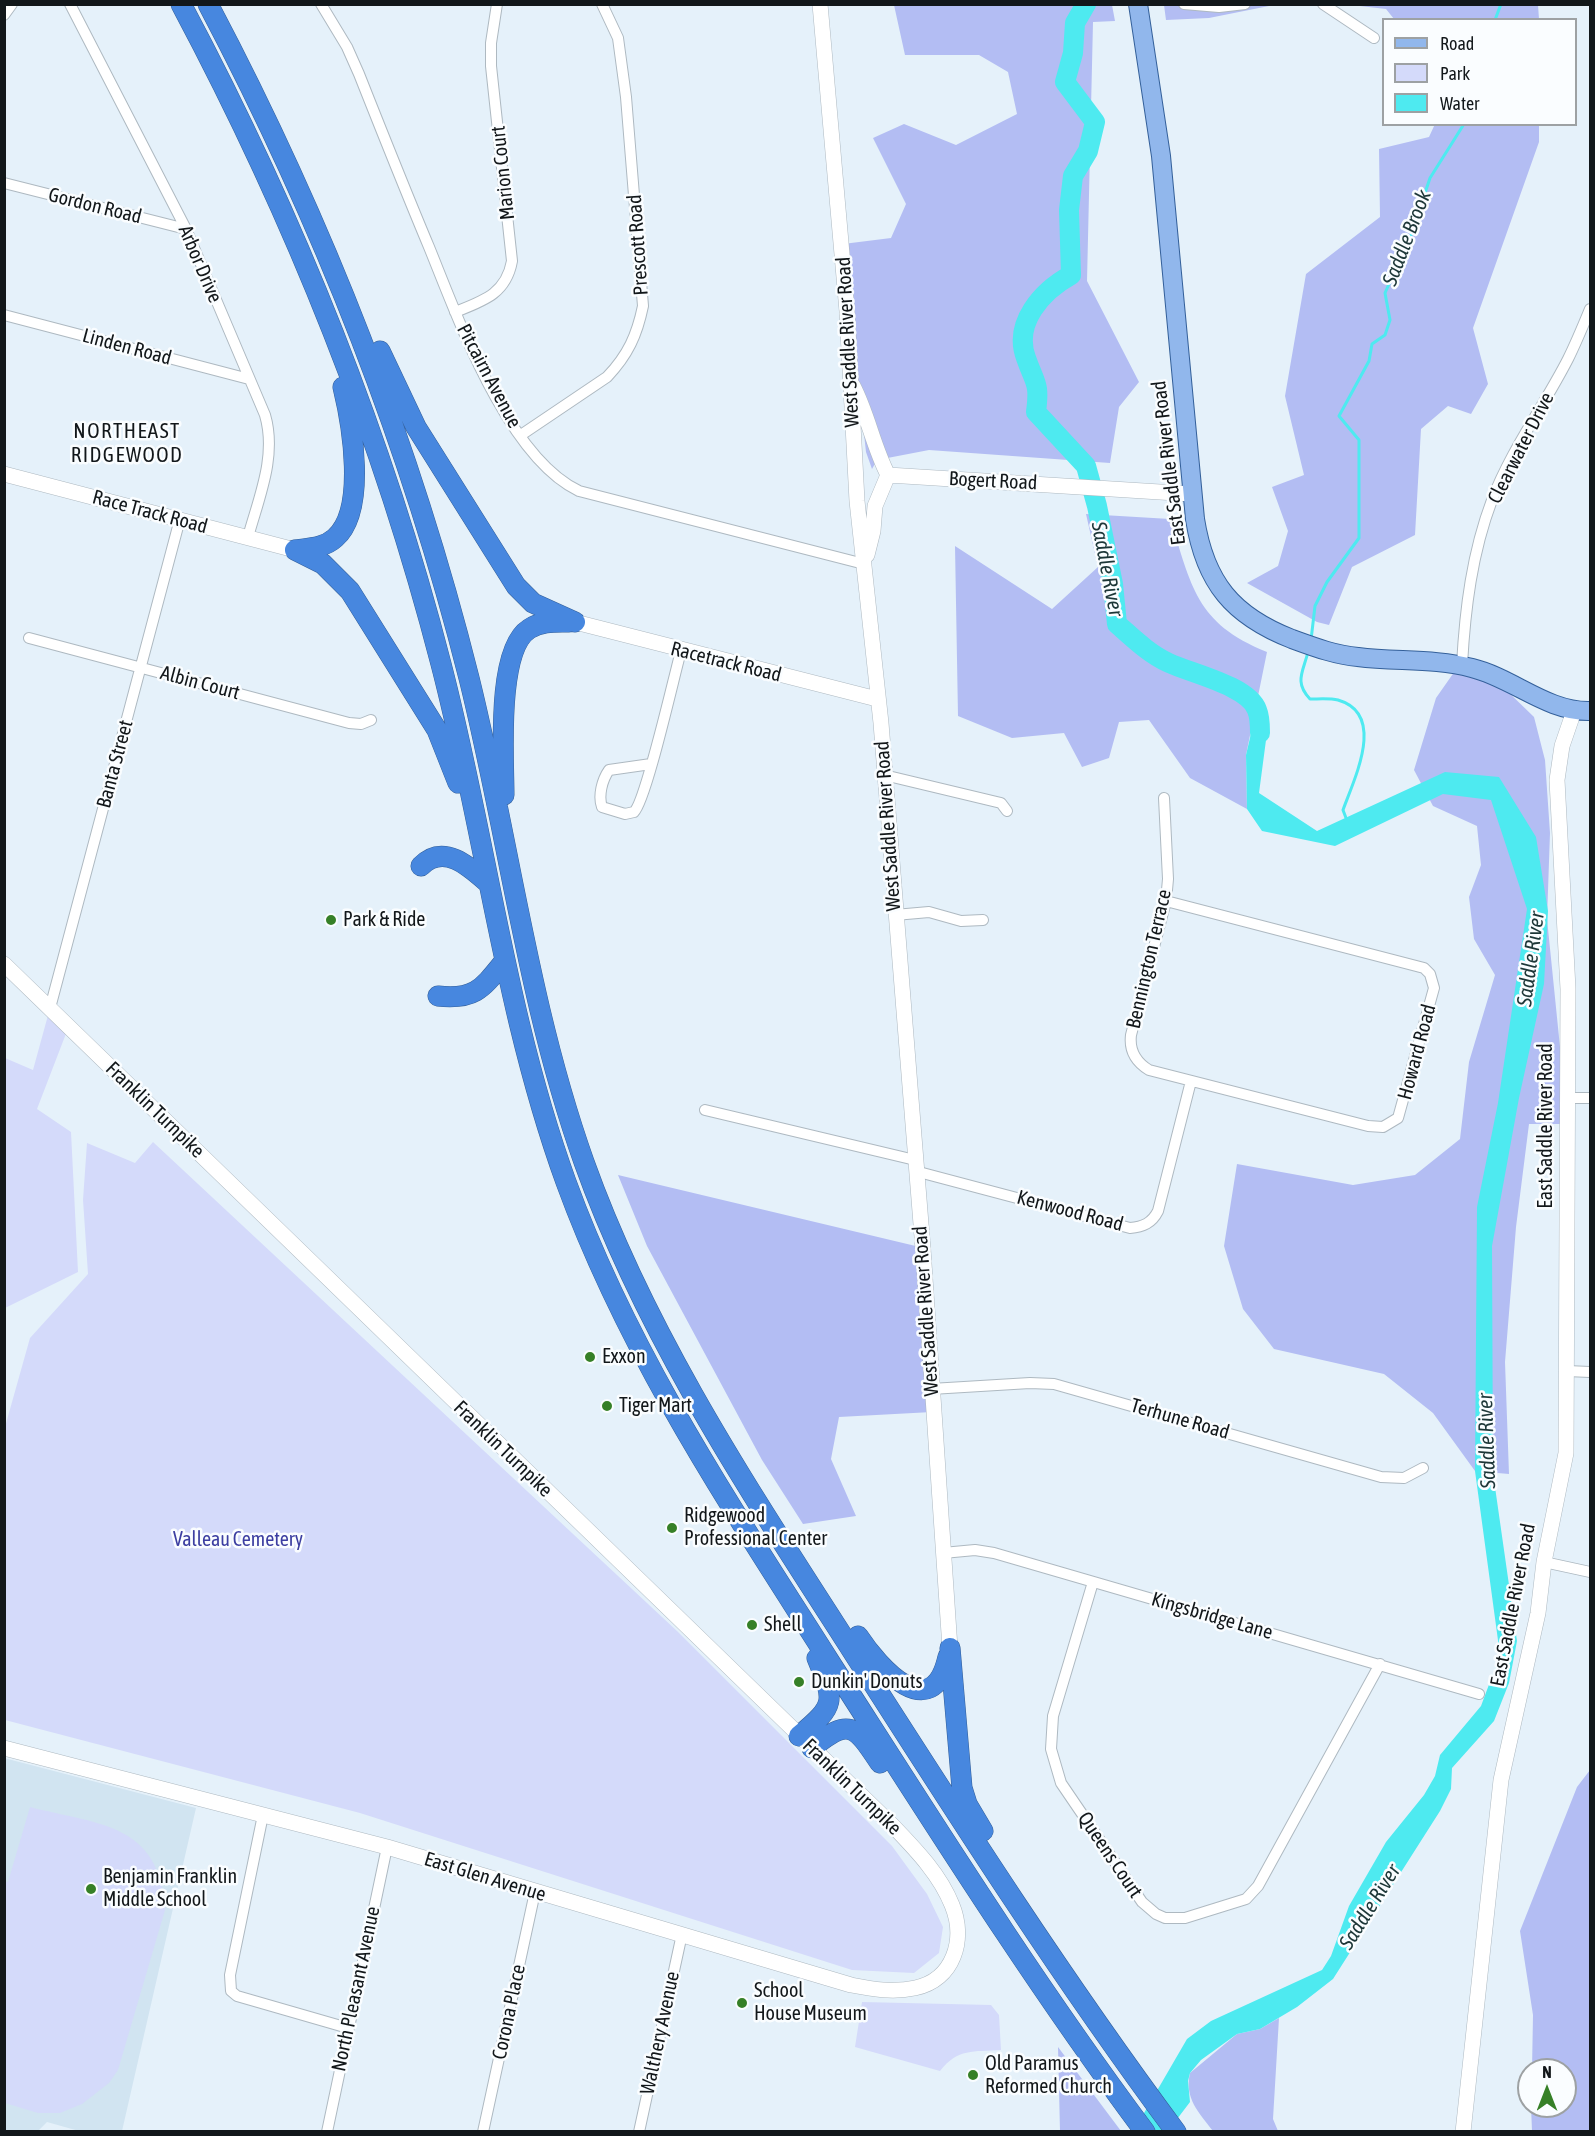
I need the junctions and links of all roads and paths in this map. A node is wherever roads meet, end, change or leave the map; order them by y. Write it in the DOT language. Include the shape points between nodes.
graph roads {
  1 [pos="12,4"];
  2 [pos="70,4"];
  3 [pos="180,4"];
  4 [pos="208,4"];
  5 [pos="321,4"];
  6 [pos="497,4"];
  7 [pos="602,4"];
  8 [pos="820,4"];
  9 [pos="1138,4"];
  10 [pos="1184,4"];
  11 [pos="1245,4"];
  12 [pos="1323,4"];
  13 [pos="4,15"];
  14 [pos="1374,38"];
  15 [pos="4,183"];
  16 [pos="302,193"];
  17 [pos="186,229"];
  18 [pos="1590,309"];
  19 [pos="455,312"];
  20 [pos="326,314"];
  21 [pos="4,315"];
  22 [pos="249,379"];
  23 [pos="850,381"];
  24 [pos="520,435"];
  25 [pos="4,474"];
  26 [pos="888,475"];
  27 [pos="1192,494"];
  28 [pos="180,519"];
  29 [pos="248,537"];
  30 [pos="295,550"];
  31 [pos="864,564"];
  32 [pos="575,622"];
  33 [pos="29,638"];
  34 [pos="681,651"];
  35 [pos="1462,665"];
  36 [pos="141,668"];
  37 [pos="877,699"];
  38 [pos="1582,711"];
  39 [pos="371,720"];
  40 [pos="651,764"];
  41 [pos="884,775"];
  42 [pos="1164,798"];
  43 [pos="1007,811"];
  44 [pos="505,839"];
  45 [pos="482,844"];
  46 [pos="420,866"];
  47 [pos="489,884"];
  48 [pos="1166,901"];
  49 [pos="895,915"];
  50 [pos="983,920"];
  51 [pos="504,963"];
  52 [pos="4,964"];
  53 [pos="438,996"];
  54 [pos="50,1008"];
  55 [pos="1191,1081"];
  56 [pos="1569,1098"];
  57 [pos="1590,1098"];
  58 [pos="705,1110"];
  59 [pos="915,1166"];
  60 [pos="1567,1371"];
  61 [pos="1590,1371"];
  62 [pos="931,1389"];
  63 [pos="1423,1468"];
  64 [pos="943,1553"];
  65 [pos="1544,1562"];
  66 [pos="1590,1572"];
  67 [pos="803,1575"];
  68 [pos="1093,1582"];
  69 [pos="798,1611"];
  70 [pos="950,1648"];
  71 [pos="1380,1664"];
  72 [pos="1479,1694"];
  73 [pos="806,1742"];
  74 [pos="4,1748"];
  75 [pos="263,1815"];
  76 [pos="387,1847"];
  77 [pos="952,1852"];
  78 [pos="535,1892"];
  79 [pos="1025,1920"];
  80 [pos="682,1934"];
  81 [pos="954,1957"];
  82 [pos="348,2028"];
  83 [pos="1136,2078"];
  84 [pos="1467,2081"];
  85 [pos="327,2132"];
  86 [pos="483,2132"];
  87 [pos="639,2132"];
  88 [pos="1145,2132"];
  89 [pos="1176,2132"];
  90 [pos="1190,2132"];
  91 [pos="1454,2132"];
  92 [pos="1463,2132"];
  1 -- 13 [label="street"];
  2 -- 17 [label="street, Arbor Drive"];
  3 -- 20 [label="highway" via="253,146"];
  4 -- 16 [label="highway"];
  5 -- 19 [label="street, Pitcairn Avenue" via="359,74"];
  6 -- 19 [label="street, Marion Court" via="491,66 512,261 510,273 498,292"];
  7 -- 24 [label="street, Prescott Road" via="613,22 620,49 643,306 636,339 608,377"];
  8 -- 23 [label="street, West Saddle River Road" via="831,97"];
  9 -- 27 [label="main road, East Saddle River Road" via="1161,156"];
  10 -- 11 [label="street"];
  12 -- 14 [label="street"];
  15 -- 17 [label="street, Gordon Road"];
  16 -- 32 [label="highway" via="352,279 405,406 505,569 533,603"];
  16 -- 44 [label="highway" via="372,365 424,520 464,658"];
  17 -- 22 [label="street, Arbor Drive"];
  18 -- 35 [label="street, Clearwater Drive" via="1568,359 1514,453 1493,499 1465,612"];
  19 -- 24 [label="street, Pitcairn Avenue" via="472,354"];
  20 -- 30 [label="highway" via="353,433 353,480 347,519 340,532 322,546"];
  20 -- 45 [label="highway" via="420,585"];
  21 -- 22 [label="street, Linden Road"];
  22 -- 29 [label="street, Arbor Drive" via="265,415 270,446"];
  23 -- 26 [label="street"];
  23 -- 31 [label="street, West Saddle River Road"];
  24 -- 31 [label="street, Pitcairn Avenue" via="555,477 579,491"];
  25 -- 28 [label="street, Race Track Road"];
  26 -- 27 [label="street, Bogert Road"];
  26 -- 31 [label="street" via="875,506"];
  27 -- 35 [label="main road, East Saddle River Road" via="1200,547 1209,570 1221,591 1245,615 1310,645 1360,658"];
  28 -- 29 [label="street, Race Track Road"];
  28 -- 36 [label="street, Banta Street"];
  29 -- 30 [label="street, Race Track Road"];
  30 -- 45 [label="highway" via="323,564 344,583 412,688 444,744"];
  31 -- 37 [label="street, West Saddle River Road"];
  32 -- 34 [label="street, Racetrack Road"];
  32 -- 44 [label="highway" via="535,626 524,633 513,651 503,732"];
  33 -- 36 [label="street, Albin Court"];
  34 -- 37 [label="street, Racetrack Road"];
  34 -- 40 [label="street"];
  35 -- 38 [label="main road, East Saddle River Road" via="1487,672 1549,703"];
  36 -- 39 [label="street, Albin Court" via="349,723"];
  36 -- 54 [label="street, Banta Street"];
  37 -- 41 [label="street, West Saddle River Road"];
  38 -- 56 [label="street, East Saddle River Road" via="1563,746 1557,780 1568,989"];
  40 -- 40 [label="street" via="609,770 600,799 602,807 625,814 634,812 640,805"];
  41 -- 43 [label="street" via="1001,803"];
  41 -- 49 [label="street, West Saddle River Road"];
  42 -- 48 [label="street, Bennington Terrace"];
  44 -- 67 [label="highway" via="546,1040 569,1119 604,1215 674,1364"];
  45 -- 47 [label="highway"];
  46 -- 47 [label="highway" via="434,857 453,858"];
  47 -- 51 [label="highway"];
  48 -- 55 [label="street, Bennington Terrace" via="1131,1035 1132,1050 1135,1059 1149,1070"];
  48 -- 55 [label="street, Howard Road" via="1417,964 1424,968 1434,988 1401,1114 1388,1125 1368,1126"];
  49 -- 50 [label="street" via="929,912 961,921"];
  49 -- 59 [label="street, West Saddle River Road"];
  51 -- 53 [label="highway" via="473,994"];
  51 -- 69 [label="highway" via="546,1123 603,1275 673,1412"];
  52 -- 54 [label="street, Franklin Turnpike"];
  54 -- 73 [label="street, Franklin Turnpike"];
  55 -- 59 [label="street, Kenwood Road" via="1158,1210 1148,1223 1139,1227 1130,1228"];
  56 -- 57 [label="street"];
  56 -- 60 [label="street, East Saddle River Road"];
  58 -- 59 [label="street"];
  59 -- 62 [label="street, West Saddle River Road"];
  60 -- 61 [label="street"];
  60 -- 65 [label="street, East Saddle River Road" via="1566,1453"];
  62 -- 63 [label="street, Terhune Road" via="1054,1384 1381,1477 1404,1478"];
  62 -- 64 [label="street, West Saddle River Road"];
  64 -- 68 [label="street, Kingsbridge Lane" via="983,1550"];
  64 -- 70 [label="street, West Saddle River Road"];
  65 -- 66 [label="street"];
  65 -- 84 [label="street, East Saddle River Road" via="1538,1613 1501,1779"];
  67 -- 70 [label="highway" via="855,1632 875,1661 908,1687 921,1690 937,1684"];
  67 -- 79 [label="highway"];
  68 -- 71 [label="street, Kingsbridge Lane"];
  68 -- 71 [label="street, Queens Court" via="1053,1716 1054,1766 1061,1783 1142,1902 1165,1918 1185,1918 1246,1899 1258,1886"];
  69 -- 73 [label="highway" via="830,1692 825,1713"];
  69 -- 77 [label="highway"];
  70 -- 79 [label="highway" via="964,1796 997,1853"];
  71 -- 72 [label="street, Kingsbridge Lane"];
  73 -- 77 [label="highway" via="836,1729 858,1734 902,1798"];
  73 -- 81 [label="street, Franklin Turnpike" via="895,1828 935,1875 956,1915 958,1939"];
  74 -- 75 [label="street, East Glen Avenue"];
  75 -- 76 [label="street, East Glen Avenue"];
  75 -- 82 [label="street" via="229,1987 237,1996"];
  76 -- 78 [label="street, East Glen Avenue"];
  76 -- 82 [label="street, North Pleasant Avenue"];
  77 -- 88 [label="highway" via="1025,1964"];
  78 -- 80 [label="street, East Glen Avenue"];
  78 -- 86 [label="street, Corona Place"];
  79 -- 83 [label="highway"];
  80 -- 81 [label="street, East Glen Avenue" via="877,1990 925,1985 942,1974"];
  80 -- 87 [label="street, Walthery Avenue"];
  82 -- 85 [label="street, North Pleasant Avenue"];
  83 -- 89 [label="highway"];
  83 -- 90 [label="highway"];
  84 -- 91 [label="street, East Saddle River Road"];
  84 -- 92 [label="street, East Saddle River Road"];
}
